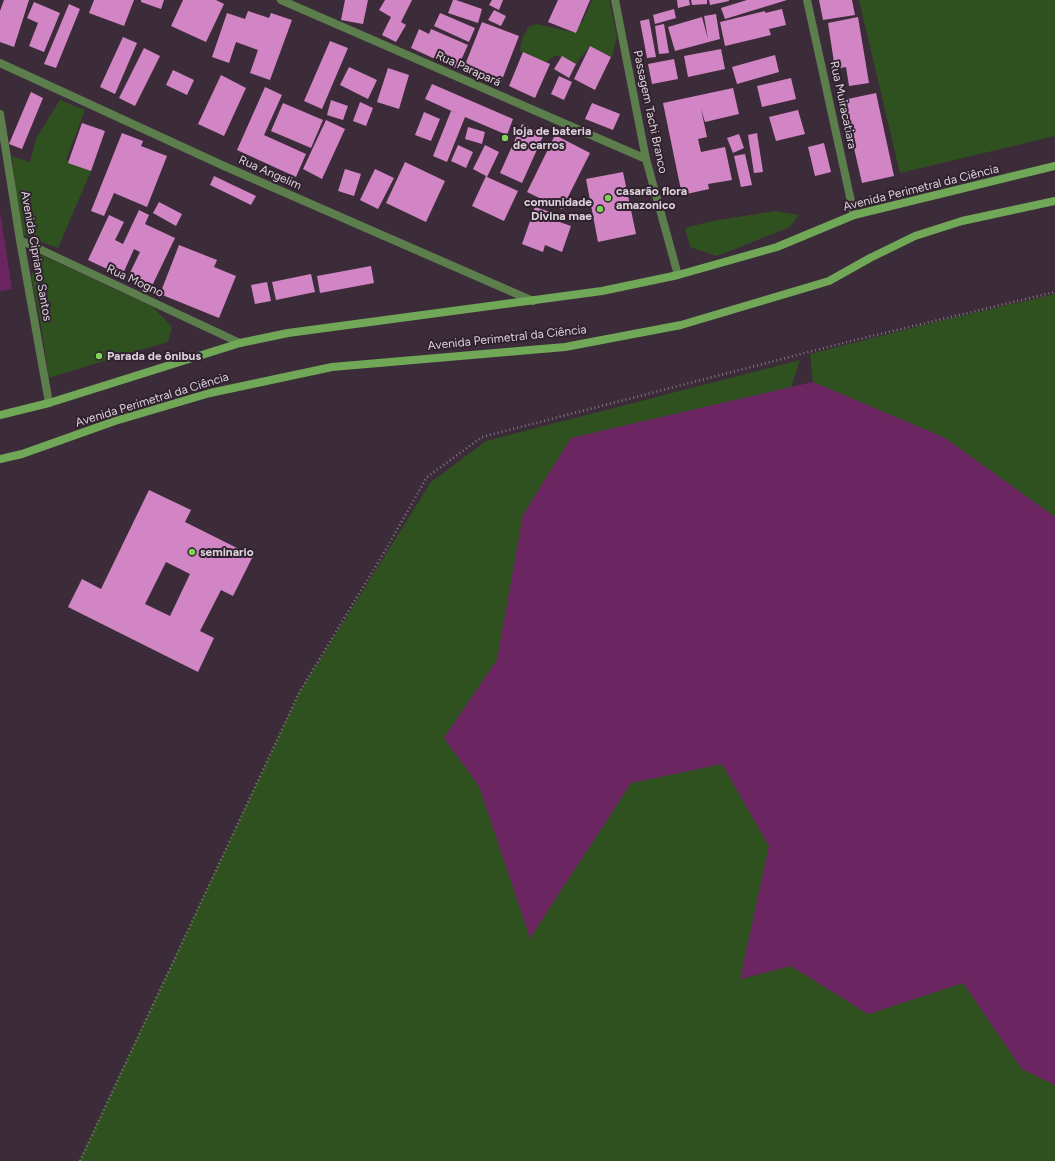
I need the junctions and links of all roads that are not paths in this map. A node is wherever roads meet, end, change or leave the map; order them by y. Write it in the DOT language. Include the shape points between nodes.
graph roads {
  1 [pos="282,0"];
  2 [pos="615,0"];
  3 [pos="807,0"];
  4 [pos="0,63"];
  5 [pos="0,114"];
  6 [pos="646,159"];
  7 [pos="1055,166"];
  8 [pos="1055,201"];
  9 [pos="854,215"];
  10 [pos="20,240"];
  11 [pos="678,275"];
  12 [pos="533,301"];
  13 [pos="240,343"];
  14 [pos="49,402"];
  15 [pos="0,415"];
  16 [pos="0,459"];
  1 -- 6 [label="street, Rua Parapará"];
  2 -- 6 [label="street, Passagem Tachi Branco"];
  3 -- 9 [label="street, Rua Muiracatiara"];
  4 -- 12 [label="street, Rua Angelim" via="224,166"];
  5 -- 10 [label="street, Avenida Cipriano Santos"];
  6 -- 11 [label="street, Passagem Tachi Branco"];
  7 -- 9 [label="main road, Avenida Perimetral da Ciência"];
  8 -- 16 [label="main road, Avenida Perimetral da Ciência" via="962,221 922,234 870,258 829,281 681,325 564,347 332,367 210,393"];
  9 -- 11 [label="main road, Avenida Perimetral da Ciência" via="777,247"];
  10 -- 13 [label="street, Rua Mogno"];
  10 -- 14 [label="street, Avenida Cipriano Santos"];
  11 -- 12 [label="main road, Avenida Perimetral da Ciência" via="602,291"];
  12 -- 13 [label="main road, Avenida Perimetral da Ciência" via="296,332"];
  13 -- 14 [label="main road, Avenida Perimetral da Ciência"];
  14 -- 15 [label="main road, Avenida Perimetral da Ciência"];
}
